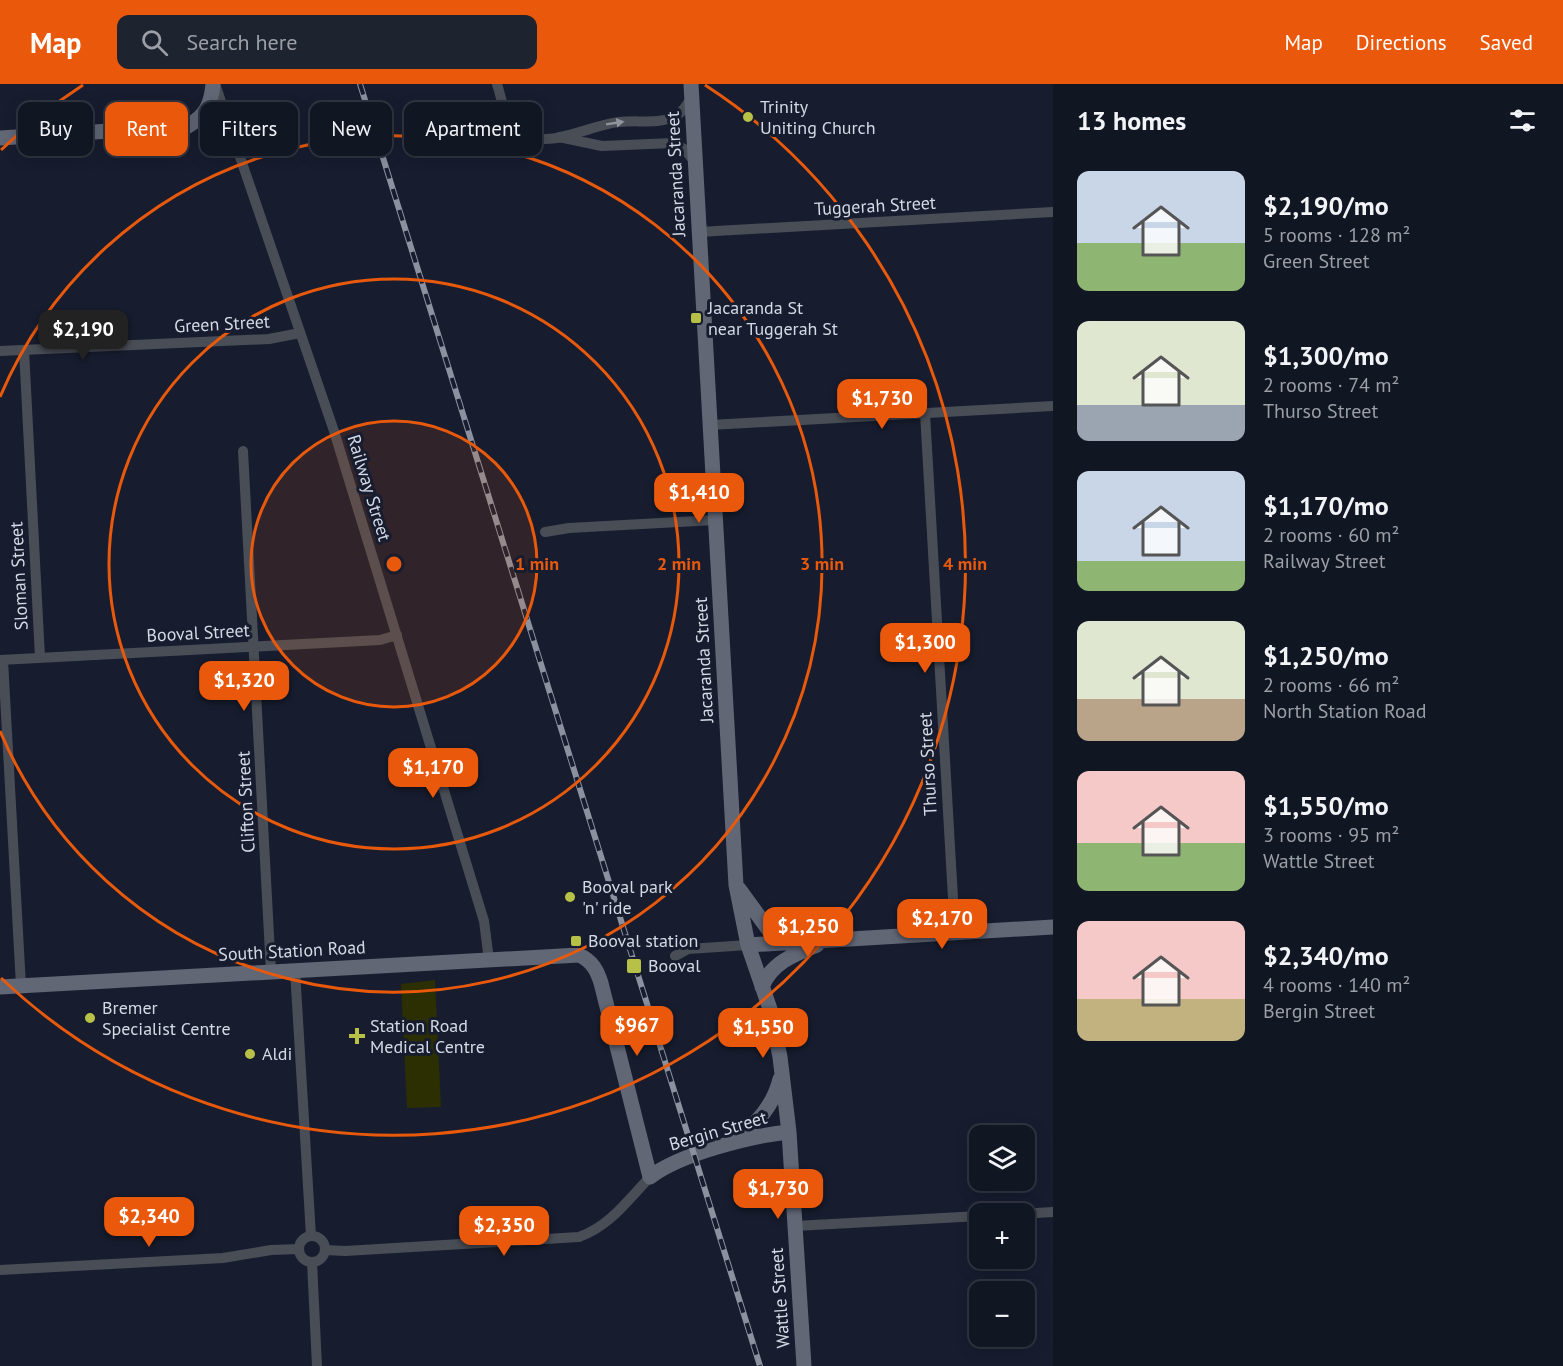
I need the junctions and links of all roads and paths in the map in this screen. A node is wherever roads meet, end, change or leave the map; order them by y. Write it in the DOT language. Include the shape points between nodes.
graph roads {
  1 [pos="214,84"];
  2 [pos="497,84"];
  3 [pos="691,90"];
  4 [pos="209,102"];
  5 [pos="220,102"];
  6 [pos="200,117"];
  7 [pos="558,137"];
  8 [pos="0,138"];
  9 [pos="238,156"];
  10 [pos="695,162"];
  11 [pos="1053,212"];
  12 [pos="699,232"];
  13 [pos="300,333"];
  14 [pos="24,350"];
  15 [pos="0,351"];
  16 [pos="1053,406"];
  17 [pos="925,413"];
  18 [pos="710,425"];
  19 [pos="243,451"];
  20 [pos="715,520"];
  21 [pos="545,532"];
  22 [pos="397,635"];
  23 [pos="254,646"];
  24 [pos="40,657"];
  25 [pos="2,660"];
  26 [pos="736,885"];
  27 [pos="1053,927"];
  28 [pos="955,933"];
  29 [pos="828,941"];
  30 [pos="786,943"];
  31 [pos="748,945"];
  32 [pos="675,956"];
  33 [pos="489,960"];
  34 [pos="295,970"];
  35 [pos="271,972"];
  36 [pos="21,986"];
  37 [pos="0,987"];
  38 [pos="762,987"];
  39 [pos="782,1072"];
  40 [pos="789,1132"];
  41 [pos="734,1143"];
  42 [pos="650,1177"];
  43 [pos="1053,1212"];
  44 [pos="1035,1213"];
  45 [pos="969,1217"];
  46 [pos="795,1226"];
  47 [pos="311,1236"];
  48 [pos="299,1249"];
  49 [pos="325,1250"];
  50 [pos="312,1262"];
  51 [pos="0,1270"];
  52 [pos="317,1366"];
  53 [pos="804,1366"];
  1 -- 4 [label="street"];
  1 -- 5 [label="street, Railway Street"];
  2 -- 7 [label="street" via="507,117 518,130 533,137"];
  7 -- 3 [label="street, one-way" via="616,122 673,118 682,111"];
  3 -- 10 [label="street, Jacaranda Street"];
  6 -- 8 [label="street" via="178,128"];
  7 -- 10 [label="street" via="602,146 673,143"];
  9 -- 13 [label="street, Railway Street"];
  10 -- 12 [label="street, Jacaranda Street"];
  11 -- 12 [label="street, Tuggerah Street"];
  12 -- 18 [label="street, Jacaranda Street"];
  13 -- 14 [label="street, Green Street" via="269,339"];
  13 -- 22 [label="street, Railway Street"];
  14 -- 15 [label="street, Green Street"];
  14 -- 24 [label="street, Sloman Street"];
  16 -- 17 [label="street"];
  17 -- 18 [label="street"];
  17 -- 28 [label="street, Thurso Street"];
  18 -- 20 [label="street, Jacaranda Street"];
  19 -- 23 [label="street, Clifton Street"];
  20 -- 21 [label="street"];
  20 -- 26 [label="street, Jacaranda Street"];
  22 -- 23 [label="street, Booval Street" via="380,640"];
  22 -- 33 [label="street, Railway Street" via="484,921"];
  23 -- 24 [label="street, Booval Street"];
  23 -- 35 [label="street, Clifton Street"];
  24 -- 25 [label="street, Booval Street"];
  25 -- 36 [label="street"];
  26 -- 30 [label="street" via="771,933"];
  26 -- 31 [label="street, Jacaranda Street"];
  27 -- 28 [label="street"];
  28 -- 29 [label="street"];
  29 -- 30 [label="street"];
  29 -- 38 [label="street" via="792,955 772,970"];
  30 -- 31 [label="street"];
  31 -- 32 [label="street" via="688,949"];
  31 -- 38 [label="street, Wattle Street"];
  33 -- 34 [label="street, South Station Road"];
  33 -- 42 [label="street, South Station Road" via="575,955 586,958 596,969"];
  34 -- 35 [label="street, South Station Road"];
  34 -- 47 [label="street"];
  35 -- 36 [label="street, South Station Road"];
  36 -- 37 [label="street, South Station Road"];
  38 -- 39 [label="street, Wattle Street"];
  39 -- 40 [label="street, Wattle Street"];
  39 -- 41 [label="street" via="772,1103"];
  40 -- 41 [label="street, Bergin Street"];
  40 -- 46 [label="street, Wattle Street"];
  41 -- 42 [label="street, Bergin Street" via="674,1162"];
  42 -- 49 [label="street, Bergin Street" via="609,1221 579,1238"];
  43 -- 44 [label="street"];
  45 -- 46 [label="street"];
  46 -- 53 [label="street, Wattle Street"];
  47 -- 48 [label="street" via="302,1241"];
  47 -- 49 [label="street" via="321,1239"];
  48 -- 50 [label="street" via="302,1258"];
  48 -- 51 [label="street" via="223,1258"];
  49 -- 50 [label="street" via="321,1258"];
  50 -- 52 [label="street"];
}
